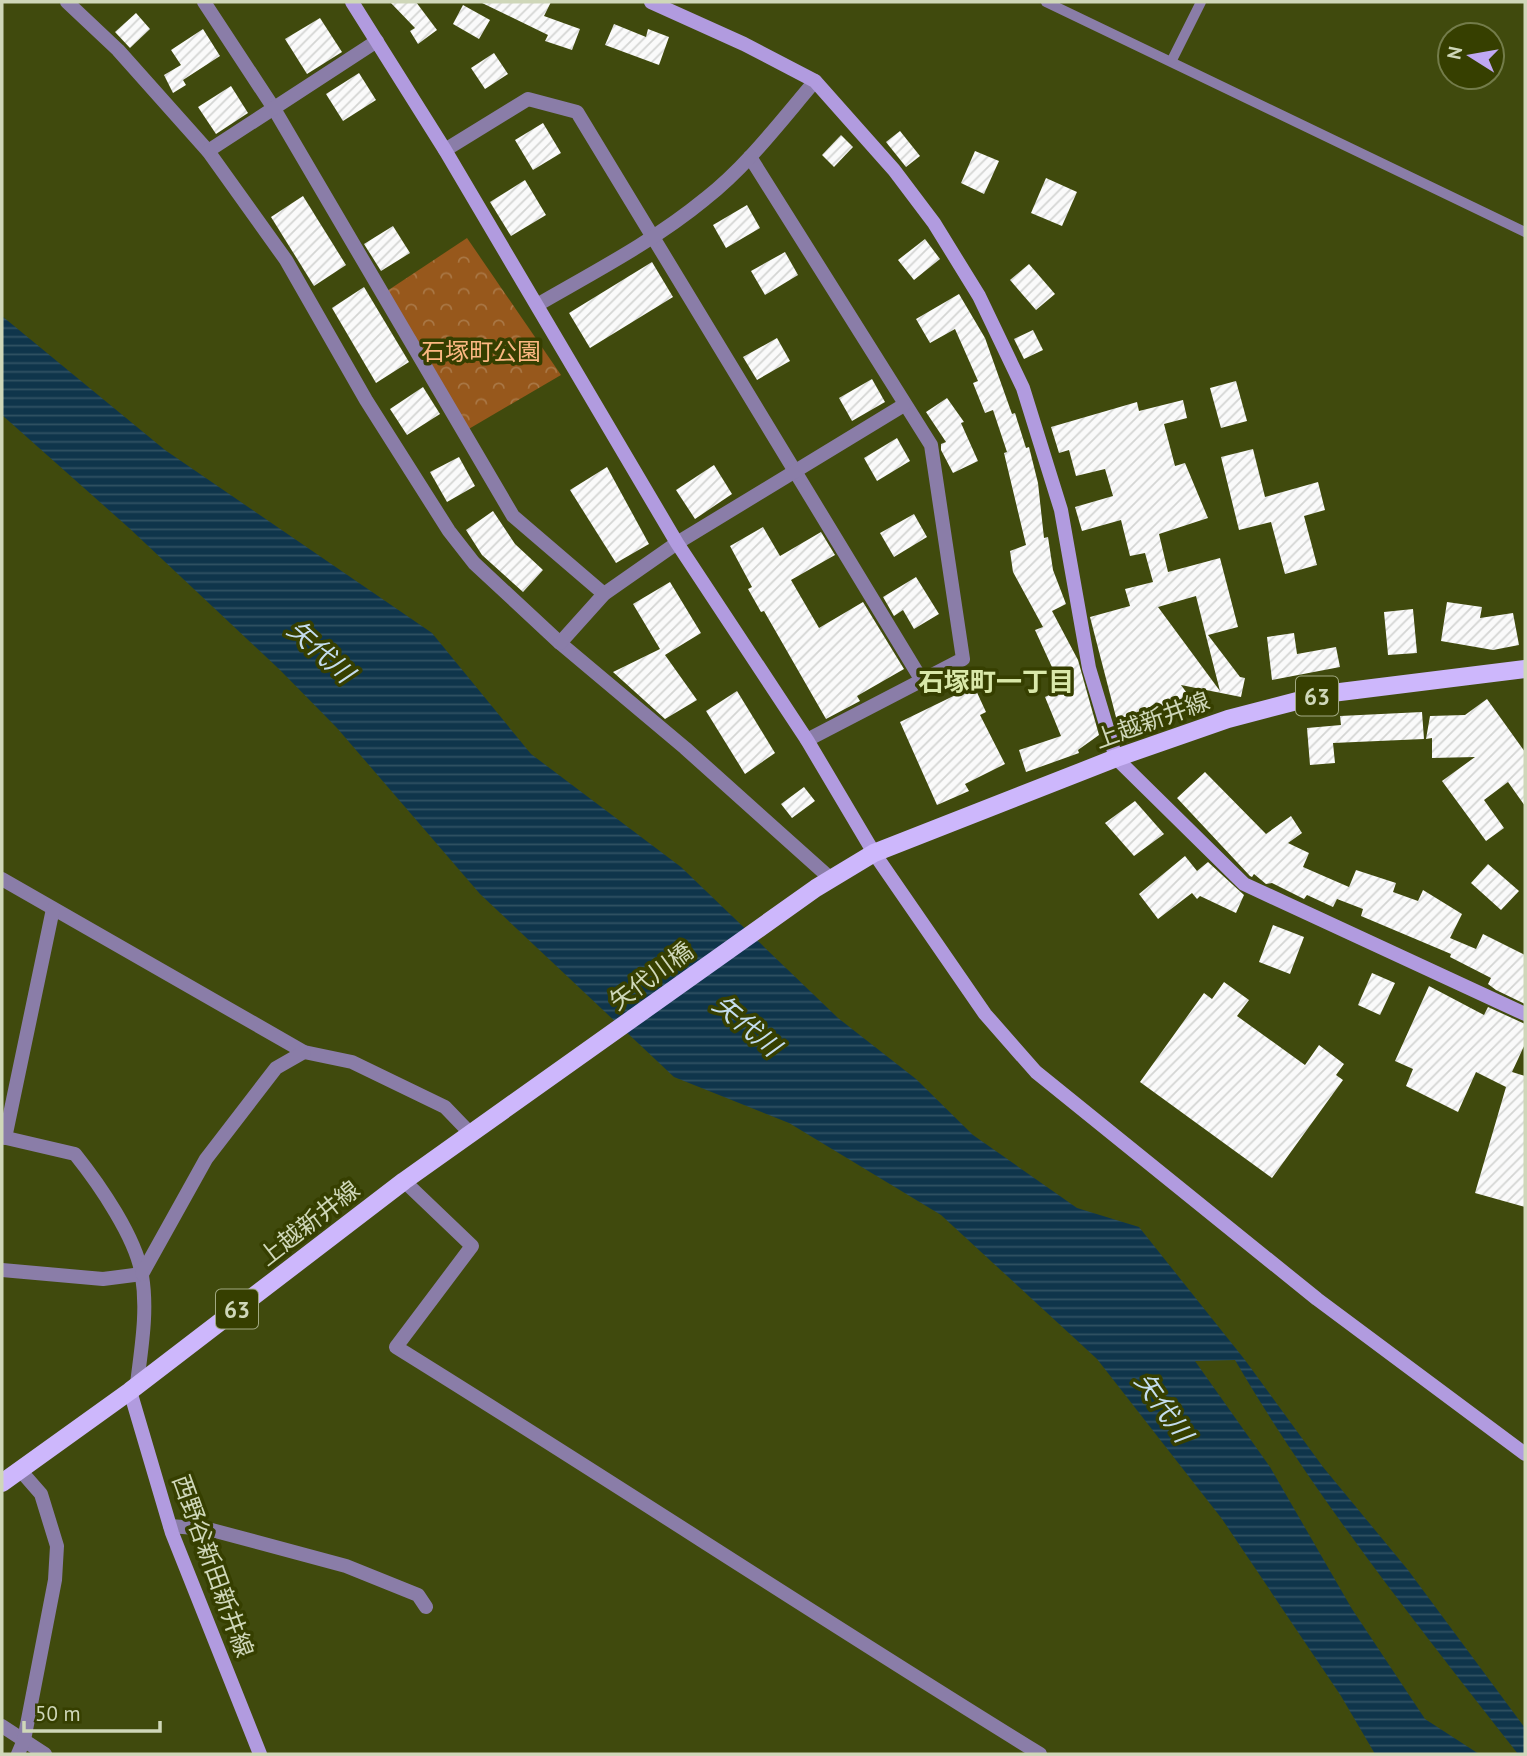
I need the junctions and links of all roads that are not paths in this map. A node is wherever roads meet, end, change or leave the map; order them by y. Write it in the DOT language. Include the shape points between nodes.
graph roads {
  1 [pos="67,2"];
  2 [pos="204,2"];
  3 [pos="352,2"];
  4 [pos="651,2"];
  5 [pos="1046,2"];
  6 [pos="1200,2"];
  7 [pos="377,41"];
  8 [pos="1172,60"];
  9 [pos="815,81"];
  10 [pos="274,107"];
  11 [pos="445,150"];
  12 [pos="208,151"];
  13 [pos="750,157"];
  14 [pos="1525,232"];
  15 [pos="653,237"];
  16 [pos="537,305"];
  17 [pos="904,405"];
  18 [pos="794,470"];
  19 [pos="677,543"];
  20 [pos="604,594"];
  21 [pos="560,643"];
  22 [pos="1525,669"];
  23 [pos="921,679"];
  24 [pos="807,740"];
  25 [pos="1116,758"];
  26 [pos="874,853"];
  27 [pos="2,879"];
  28 [pos="823,883"];
  29 [pos="53,909"];
  30 [pos="1525,1014"];
  31 [pos="303,1052"];
  32 [pos="514,1103"];
  33 [pos="470,1133"];
  34 [pos="3,1137"];
  35 [pos="404,1181"];
  36 [pos="2,1270"];
  37 [pos="142,1274"];
  38 [pos="134,1387"];
  39 [pos="1525,1454"];
  40 [pos="20,1471"];
  41 [pos="2,1483"];
  42 [pos="170,1526"];
  43 [pos="426,1607"];
  44 [pos="2,1726"];
  45 [pos="24,1740"];
  46 [pos="18,1754"];
  47 [pos="46,1754"];
  48 [pos="260,1754"];
  49 [pos="1040,1754"];
  1 -- 12 [label="street" via="118,50"];
  2 -- 10 [label="street"];
  3 -- 7 [label="street"];
  4 -- 9 [label="street"];
  5 -- 8 [label="lane"];
  6 -- 8 [label="lane"];
  7 -- 10 [label="street"];
  7 -- 11 [label="street"];
  8 -- 14 [label="lane"];
  9 -- 13 [label="street"];
  9 -- 25 [label="street" via="934,223 979,296 1023,388 1061,510 1089,668"];
  10 -- 12 [label="street"];
  10 -- 20 [label="street" via="513,516"];
  11 -- 15 [label="street" via="528,99 577,112"];
  11 -- 16 [label="street"];
  12 -- 21 [label="street" via="286,260 366,400 449,531 474,563"];
  13 -- 15 [label="street" via="706,199"];
  13 -- 17 [label="street"];
  15 -- 16 [label="street"];
  15 -- 18 [label="street"];
  16 -- 19 [label="street"];
  17 -- 18 [label="street"];
  17 -- 23 [label="street" via="931,445 963,659"];
  18 -- 19 [label="street"];
  18 -- 23 [label="street"];
  19 -- 20 [label="street"];
  19 -- 24 [label="street"];
  20 -- 21 [label="street"];
  21 -- 28 [label="street" via="685,748"];
  22 -- 25 [label="main road, 上越新井線 / 63" via="1324,694 1228,719"];
  23 -- 24 [label="street"];
  24 -- 26 [label="street"];
  25 -- 26 [label="main road, 上越新井線 / 63"];
  25 -- 30 [label="street" via="1244,884"];
  26 -- 28 [label="main road, 上越新井線 / 63"];
  26 -- 39 [label="street" via="985,1014 1036,1072 1317,1299"];
  27 -- 29 [label="street"];
  28 -- 32 [label="main road, 矢代川橋 / 63"];
  29 -- 31 [label="street"];
  29 -- 34 [label="street"];
  31 -- 33 [label="street" via="352,1062 433,1101"];
  31 -- 37 [label="street" via="276,1068 206,1159"];
  32 -- 33 [label="main road, 上越新井線 / 63"];
  33 -- 35 [label="main road, 上越新井線 / 63"];
  34 -- 37 [label="street" via="75,1154 107,1201"];
  35 -- 38 [label="main road, 上越新井線 / 63"];
  35 -- 49 [label="street" via="472,1246 396,1347"];
  36 -- 37 [label="street" via="103,1279"];
  37 -- 38 [label="street" via="144,1315"];
  38 -- 40 [label="main road, 上越新井線 / 63"];
  38 -- 42 [label="street, 西野谷新田新井線"];
  40 -- 41 [label="main road, 上越新井線 / 63"];
  40 -- 45 [label="street" via="41,1494 57,1546 55,1580"];
  42 -- 43 [label="street" via="208,1529 346,1566 418,1595"];
  42 -- 48 [label="street, 西野谷新田新井線"];
  44 -- 45 [label="street"];
  45 -- 46 [label="street"];
  45 -- 47 [label="street"];
}
